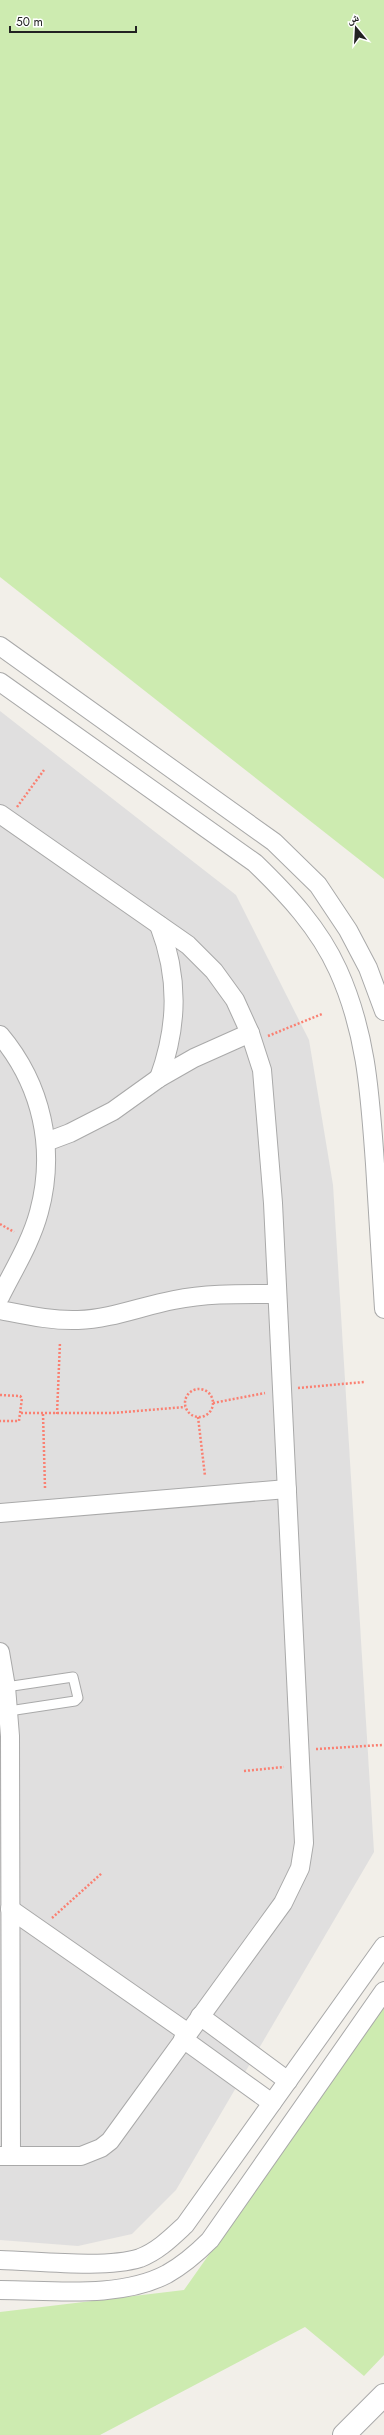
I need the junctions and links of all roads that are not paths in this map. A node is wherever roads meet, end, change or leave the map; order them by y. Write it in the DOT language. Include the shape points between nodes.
graph roads {
  1 [pos="0,646"];
  2 [pos="0,682"];
  3 [pos="4,816"];
  4 [pos="159,925"];
  5 [pos="384,1011"];
  6 [pos="0,1035"];
  7 [pos="252,1038"];
  8 [pos="160,1078"];
  9 [pos="46,1142"];
  10 [pos="277,1294"];
  11 [pos="0,1297"];
  12 [pos="384,1309"];
  13 [pos="0,1310"];
  14 [pos="287,1488"];
  15 [pos="0,1513"];
  16 [pos="1,1659"];
  17 [pos="6,1686"];
  18 [pos="8,1711"];
  19 [pos="10,1909"];
  20 [pos="384,1946"];
  21 [pos="384,1991"];
  22 [pos="200,2016"];
  23 [pos="185,2036"];
  24 [pos="288,2081"];
  25 [pos="272,2103"];
  26 [pos="6,2156"];
  27 [pos="0,2260"];
  28 [pos="0,2290"];
  29 [pos="384,2395"];
  30 [pos="344,2435"];
  1 -- 5 [label="street" via="274,842 318,886 348,930 368,968"];
  2 -- 12 [label="street" via="255,863 288,895 315,930 338,969 354,1010 365,1054 371,1098"];
  3 -- 4 [label="street"];
  4 -- 7 [label="street" via="188,945 214,971 235,1000"];
  4 -- 8 [label="street" via="172,968 175,1013 167,1057"];
  6 -- 9 [label="street" via="21,1063 30,1082 43,1121"];
  7 -- 8 [label="street" via="213,1048"];
  7 -- 10 [label="street" via="262,1070 266,1107"];
  8 -- 9 [label="street" via="113,1111 78,1130"];
  9 -- 11 [label="street" via="47,1166 39,1212 29,1240"];
  10 -- 13 [label="street" via="201,1295 80,1320 57,1320"];
  10 -- 14 [label="street"];
  14 -- 15 [label="street"];
  14 -- 22 [label="street" via="304,1843 296,1880 283,1903"];
  16 -- 17 [label="street"];
  17 -- 18 [label="street"];
  17 -- 18 [label="lane" via="71,1677 75,1678 78,1698 75,1701"];
  18 -- 19 [label="street"];
  19 -- 23 [label="street"];
  19 -- 26 [label="street"];
  20 -- 24 [label="street"];
  21 -- 28 [label="street" via="210,2240 190,2259 166,2274 140,2285 113,2290"];
  22 -- 23 [label="street"];
  22 -- 24 [label="street"];
  23 -- 25 [label="street"];
  23 -- 26 [label="street" via="117,2132 101,2148 81,2156"];
  24 -- 25 [label="street"];
  25 -- 27 [label="street" via="184,2225 165,2245 141,2257 114,2263"];
  29 -- 30 [label="street"];
}
